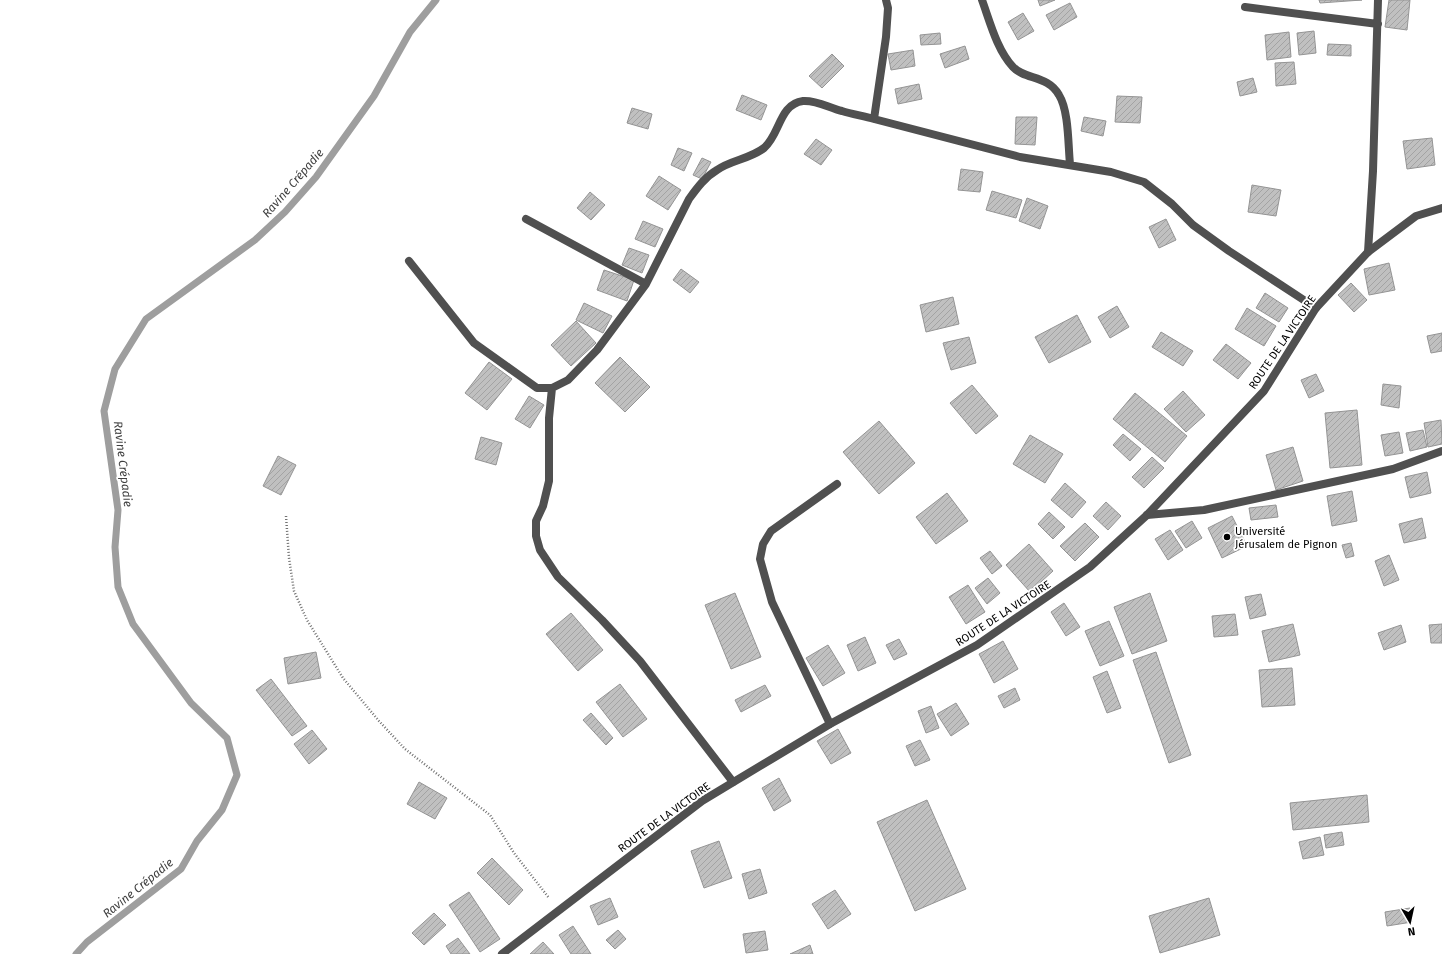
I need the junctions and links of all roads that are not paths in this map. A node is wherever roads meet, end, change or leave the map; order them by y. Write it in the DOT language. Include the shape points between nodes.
graph roads {
  1 [pos="886,0"];
  2 [pos="982,0"];
  3 [pos="1378,0"];
  4 [pos="1245,7"];
  5 [pos="1378,24"];
  6 [pos="874,119"];
  7 [pos="1070,164"];
  8 [pos="1442,208"];
  9 [pos="526,218"];
  10 [pos="1368,252"];
  11 [pos="409,261"];
  12 [pos="646,284"];
  13 [pos="1316,308"];
  14 [pos="552,388"];
  15 [pos="1442,451"];
  16 [pos="837,484"];
  17 [pos="1147,515"];
  18 [pos="830,724"];
  19 [pos="733,782"];
  20 [pos="502,954"];
  1 -- 6 [label="street" via="886,36"];
  2 -- 7 [label="street" via="992,28 1014,68 1052,84 1060,96 1064,109"];
  3 -- 5 [label="street"];
  4 -- 5 [label="street"];
  5 -- 10 [label="street"];
  6 -- 7 [label="street" via="1020,157"];
  6 -- 12 [label="street" via="813,102 795,104 785,111 772,138 764,148 717,169 698,186"];
  7 -- 13 [label="street" via="1144,182 1193,225"];
  8 -- 10 [label="street, ROUTE DE LA VICTOIRE" via="1416,216"];
  9 -- 12 [label="street"];
  10 -- 13 [label="street, ROUTE DE LA VICTOIRE"];
  11 -- 14 [label="street" via="474,343 537,388"];
  12 -- 14 [label="street" via="597,350 568,380"];
  13 -- 17 [label="street, ROUTE DE LA VICTOIRE" via="1264,391"];
  14 -- 19 [label="street" via="549,418 549,481 543,506 536,521 536,536 540,550 558,577 640,661"];
  15 -- 17 [label="street" via="1394,469 1204,510"];
  16 -- 18 [label="street" via="771,531 763,544 760,559 772,602"];
  17 -- 18 [label="street, ROUTE DE LA VICTOIRE" via="1090,567 977,645"];
  18 -- 19 [label="street, ROUTE DE LA VICTOIRE"];
  19 -- 20 [label="street, ROUTE DE LA VICTOIRE" via="702,801"];
}
